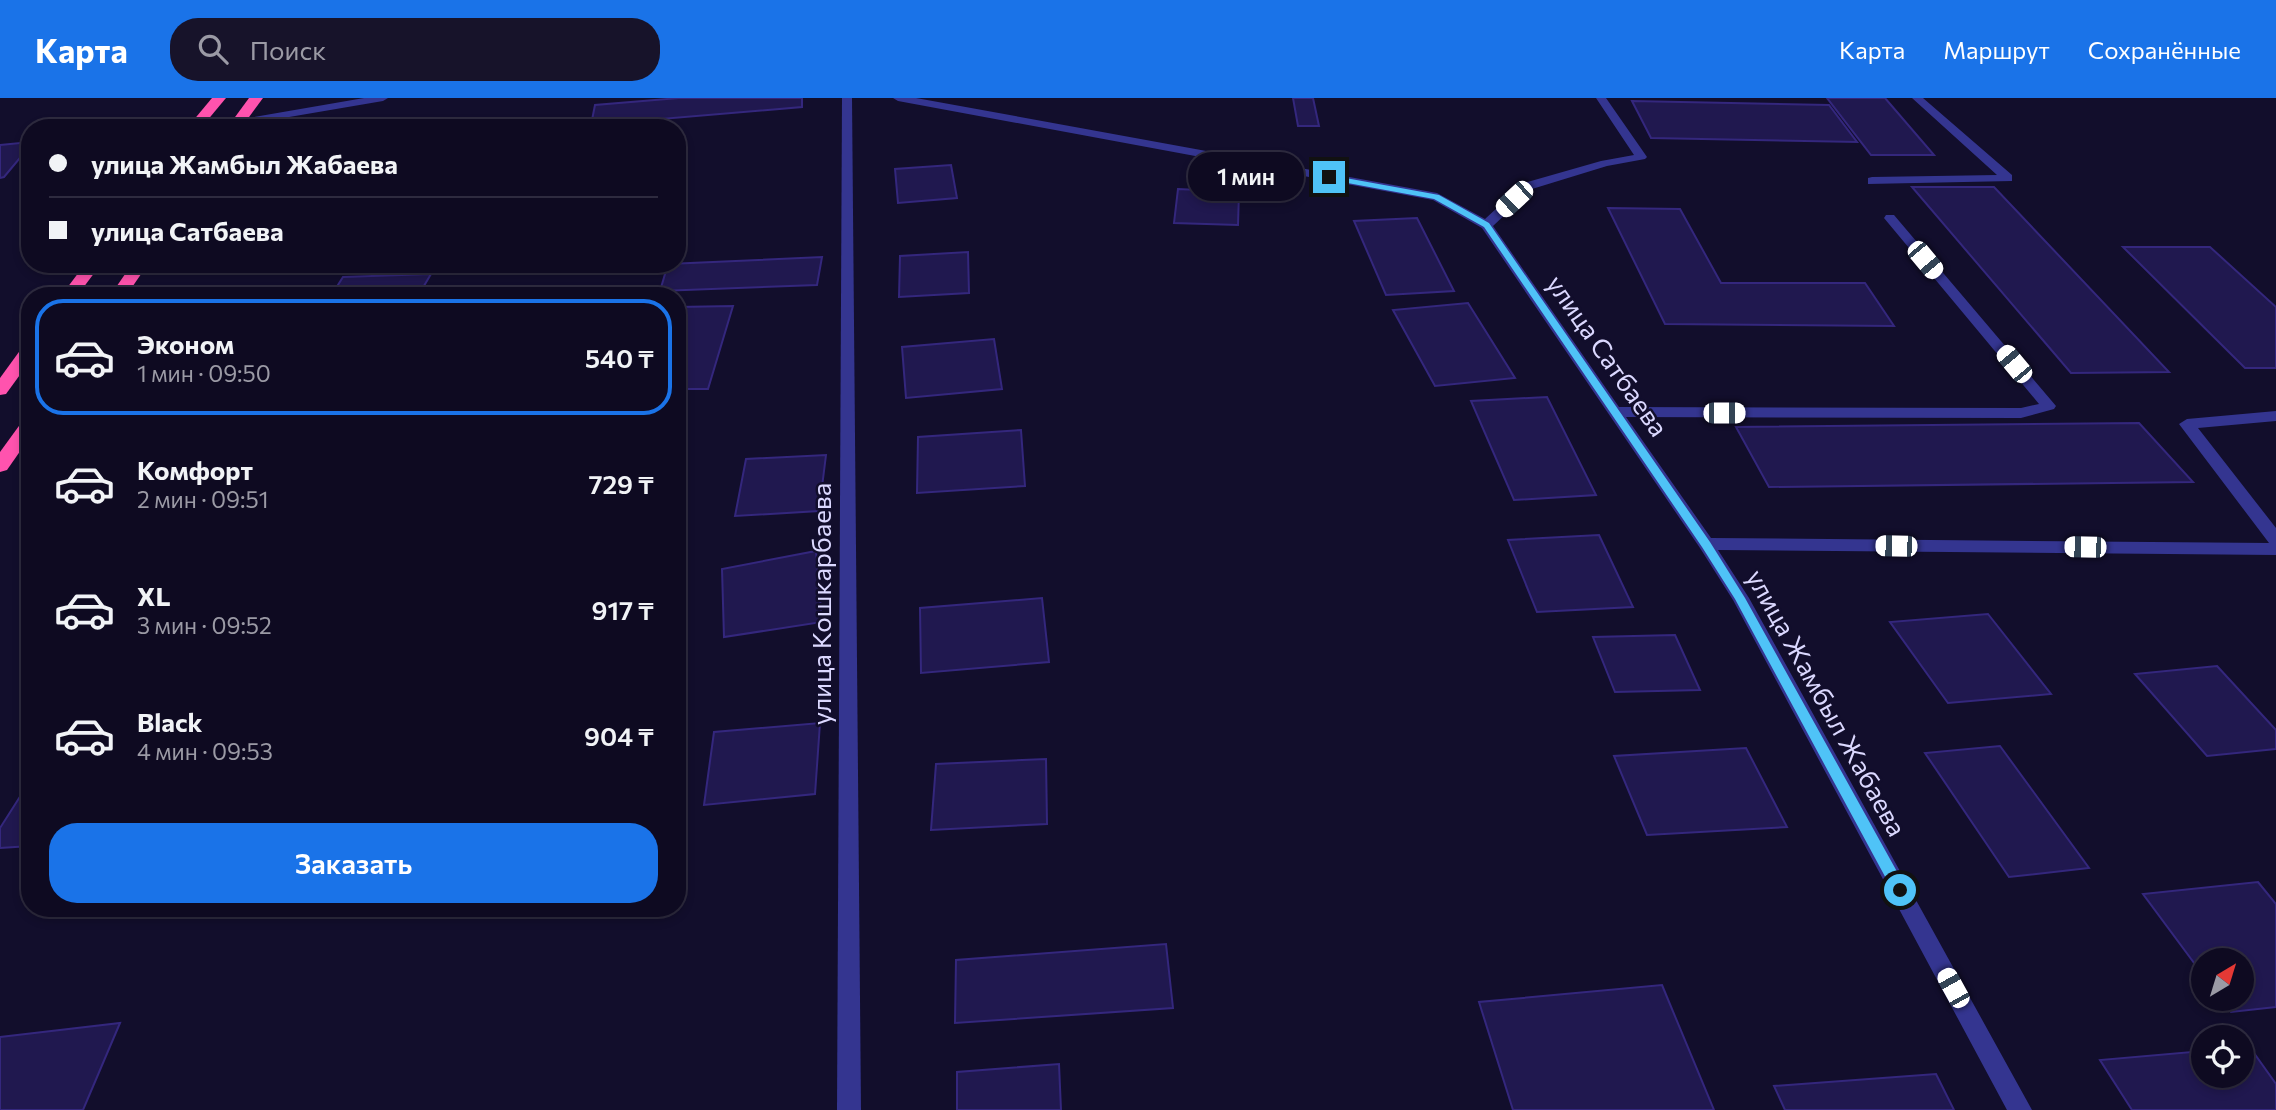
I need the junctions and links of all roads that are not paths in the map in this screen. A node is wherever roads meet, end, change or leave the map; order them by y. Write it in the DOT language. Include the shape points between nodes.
graph roads {
  1 [pos="219,98"];
  2 [pos="256,98"];
  3 [pos="383,98"];
  4 [pos="848,98"];
  5 [pos="898,98"];
  6 [pos="1601,98"];
  7 [pos="1917,98"];
  8 [pos="202,119"];
  9 [pos="240,119"];
  10 [pos="272,119"];
  11 [pos="1872,181"];
  12 [pos="1890,218"];
  13 [pos="1486,225"];
  14 [pos="21,361"];
  15 [pos="0,390"];
  16 [pos="1616,412"];
  17 [pos="2276,416"];
  18 [pos="21,436"];
  19 [pos="0,466"];
  20 [pos="2276,540"];
  21 [pos="1706,544"];
  22 [pos="2276,549"];
  23 [pos="849,1110"];
  24 [pos="2020,1110"];
  1 -- 8 [label="highway"];
  2 -- 9 [label="highway"];
  3 -- 10 [label="street"];
  4 -- 23 [label="street, улица Кошкарбаева"];
  5 -- 13 [label="street, улица Сатбаева" via="1437,197"];
  6 -- 13 [label="street" via="1641,158 1605,163 1528,186"];
  7 -- 11 [label="street" via="2008,178"];
  12 -- 16 [label="street" via="2049,406 2021,413"];
  13 -- 16 [label="street, улица Сатбаева"];
  14 -- 15 [label="highway"];
  16 -- 21 [label="street, улица Сатбаева"];
  17 -- 20 [label="street" via="2187,424"];
  18 -- 19 [label="highway"];
  21 -- 22 [label="street"];
  21 -- 24 [label="street, улица Жамбыл Жабаева" via="1740,598"];
}
